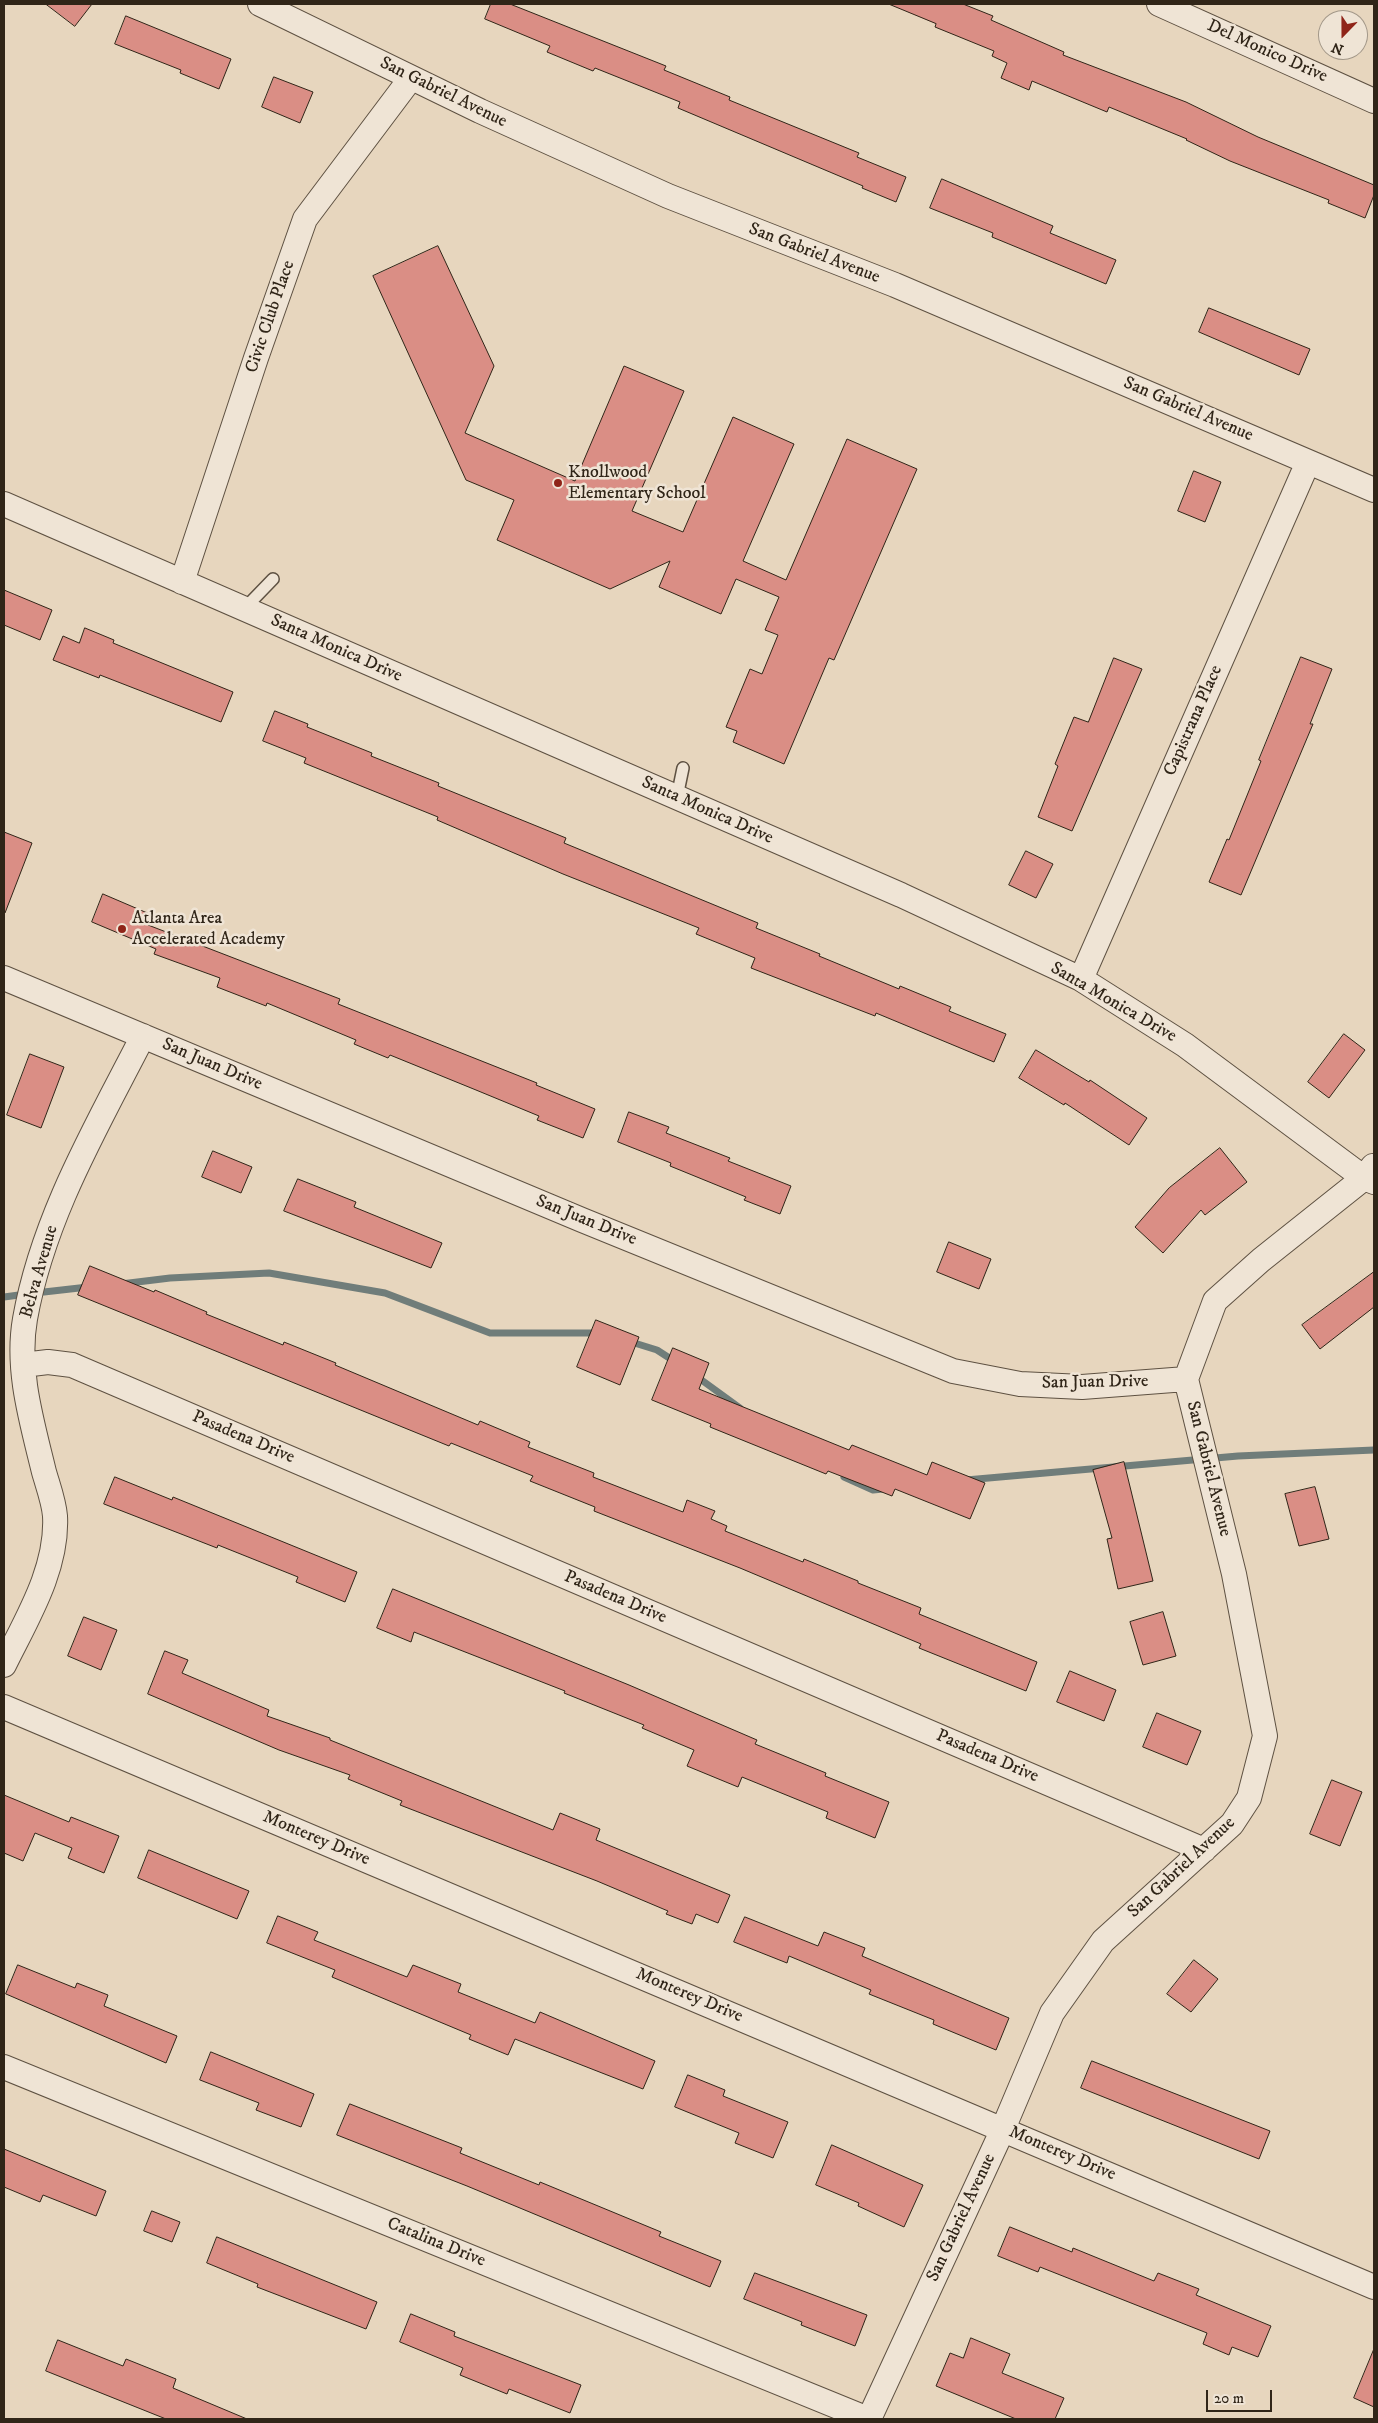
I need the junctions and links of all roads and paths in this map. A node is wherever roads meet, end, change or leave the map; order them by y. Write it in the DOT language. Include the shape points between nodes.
graph roads {
  1 [pos="260,4"];
  2 [pos="1159,4"];
  3 [pos="411,78"];
  4 [pos="1374,102"];
  5 [pos="1308,462"];
  6 [pos="1374,490"];
  7 [pos="4,504"];
  8 [pos="273,579"];
  9 [pos="182,582"];
  10 [pos="244,609"];
  11 [pos="683,768"];
  12 [pos="677,798"];
  13 [pos="4,978"];
  14 [pos="1081,980"];
  15 [pos="143,1036"];
  16 [pos="1371,1175"];
  17 [pos="23,1365"];
  18 [pos="1186,1379"];
  19 [pos="4,1665"];
  20 [pos="4,1707"];
  21 [pos="1204,1850"];
  22 [pos="4,2067"];
  23 [pos="1003,2129"];
  24 [pos="1374,2287"];
  25 [pos="869,2419"];
  1 -- 3 [label="street, San Gabriel Avenue"];
  2 -- 4 [label="street, Del Monico Drive"];
  3 -- 5 [label="street, San Gabriel Avenue" via="668,196 895,285"];
  3 -- 9 [label="street, Civic Club Place" via="305,219"];
  5 -- 6 [label="street, San Gabriel Avenue"];
  5 -- 14 [label="street, Capistrana Place"];
  7 -- 9 [label="street, Santa Monica Drive"];
  8 -- 10 [label="lane"];
  9 -- 10 [label="street, Santa Monica Drive"];
  10 -- 12 [label="street, Santa Monica Drive"];
  11 -- 12 [label="lane"];
  12 -- 14 [label="street, Santa Monica Drive" via="901,895"];
  13 -- 15 [label="street, San Juan Drive"];
  14 -- 16 [label="street, Santa Monica Drive" via="1185,1045"];
  15 -- 17 [label="street, Belva Avenue" via="72,1176 43,1251 25,1319"];
  15 -- 18 [label="street, San Juan Drive" via="953,1371 1020,1384 1082,1387"];
  16 -- 18 [label="street, San Gabriel Avenue" via="1261,1260 1215,1301"];
  17 -- 19 [label="street, Belva Avenue" via="28,1403 55,1516 51,1553 38,1598"];
  17 -- 21 [label="street, Pasadena Drive" via="48,1362 72,1365"];
  18 -- 21 [label="street, San Gabriel Avenue" via="1234,1574 1265,1736 1249,1798 1232,1824"];
  20 -- 23 [label="street, Monterey Drive"];
  21 -- 23 [label="street, San Gabriel Avenue" via="1103,1941 1052,2013"];
  22 -- 25 [label="street, Catalina Drive"];
  23 -- 24 [label="street, Monterey Drive"];
  23 -- 25 [label="street, San Gabriel Avenue"];
}
